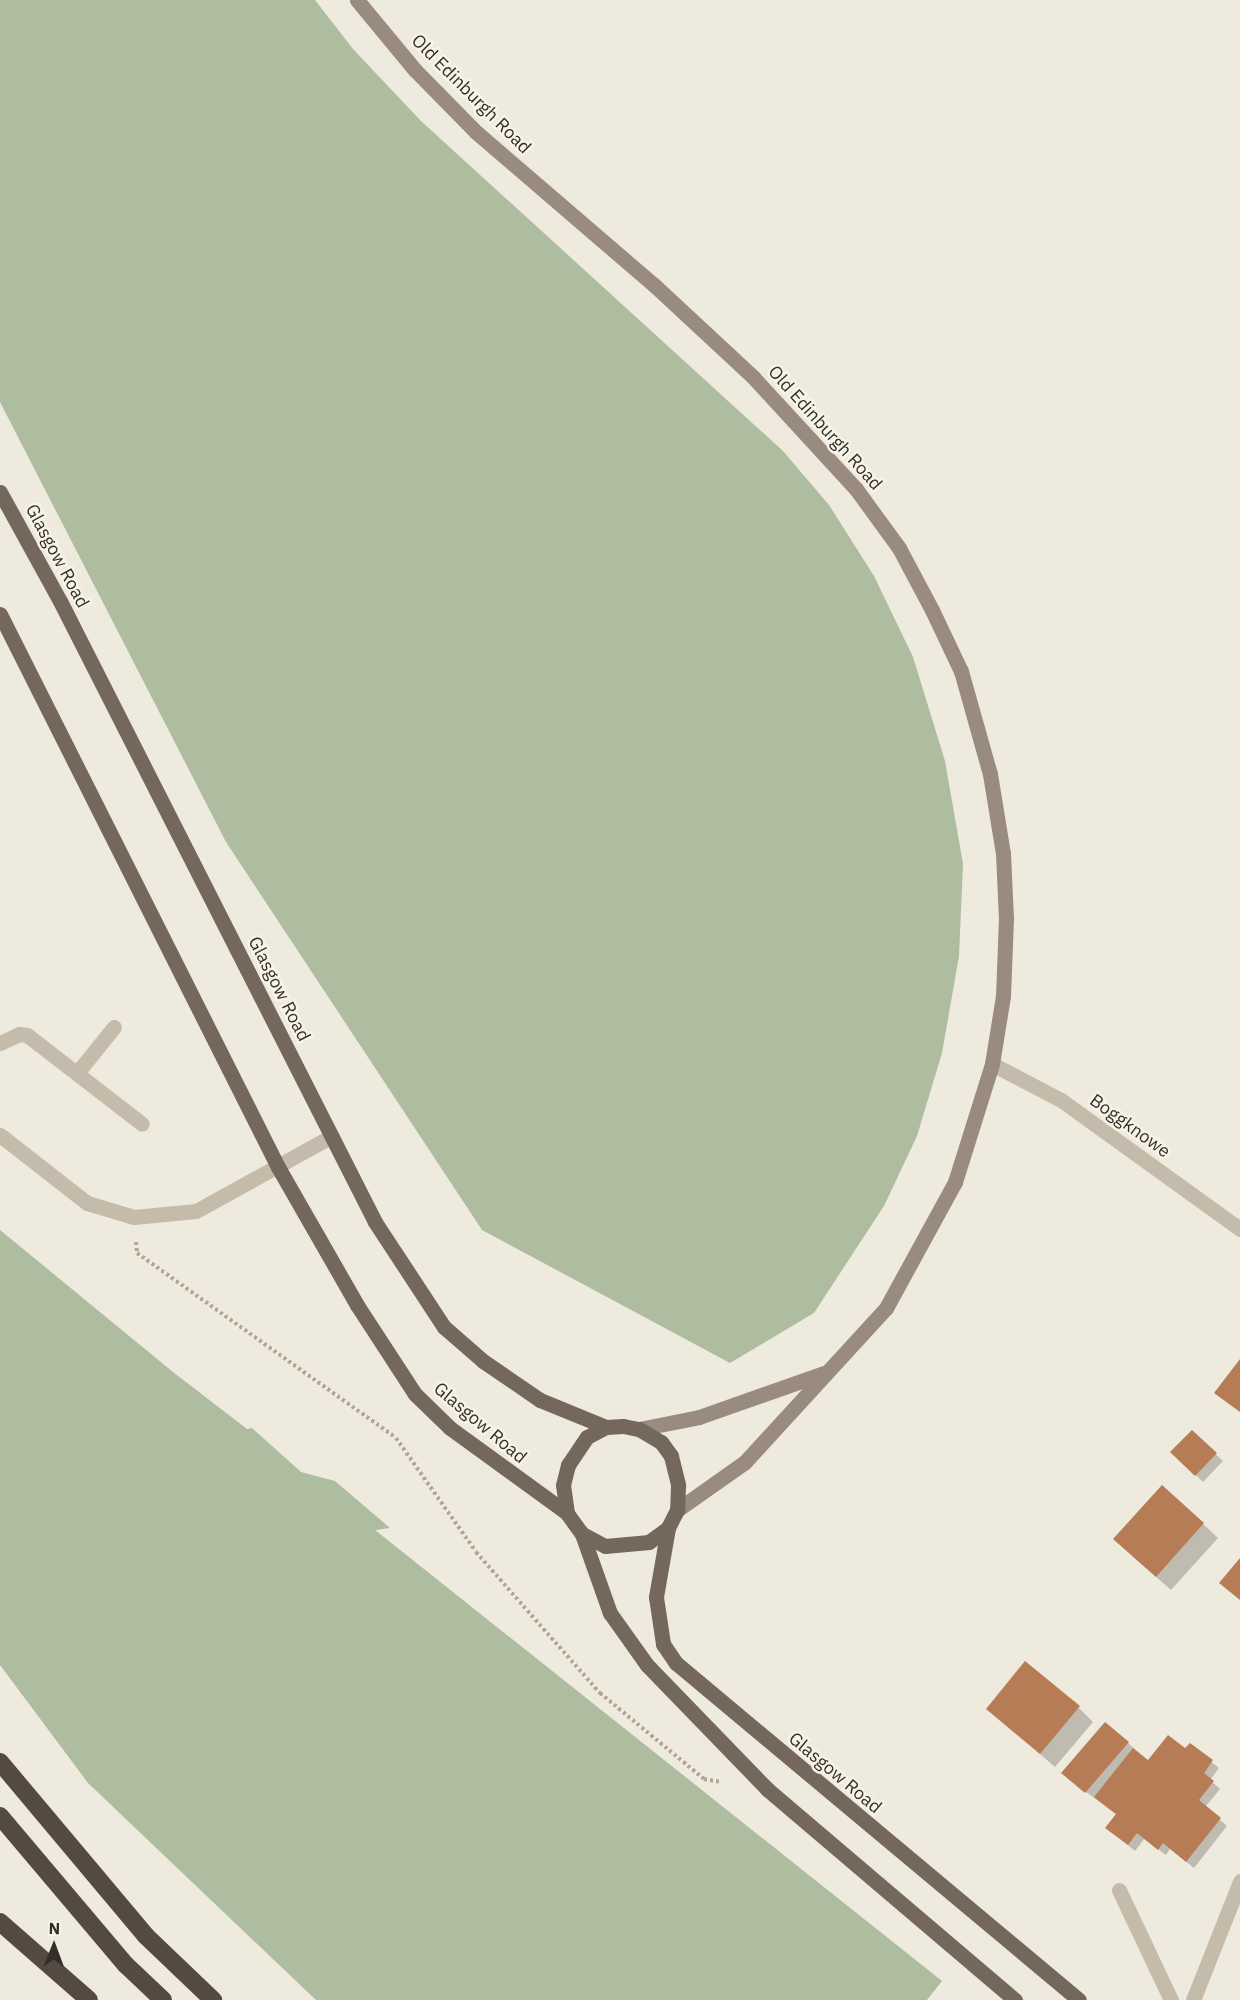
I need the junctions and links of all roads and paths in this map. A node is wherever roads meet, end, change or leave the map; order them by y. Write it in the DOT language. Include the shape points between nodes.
graph roads {
  1 [pos="357,0"];
  2 [pos="0,492"];
  3 [pos="0,614"];
  4 [pos="114,1028"];
  5 [pos="0,1043"];
  6 [pos="992,1064"];
  7 [pos="77,1073"];
  8 [pos="142,1124"];
  9 [pos="0,1135"];
  10 [pos="332,1136"];
  11 [pos="278,1167"];
  12 [pos="134,1218"];
  13 [pos="1240,1228"];
  14 [pos="827,1372"];
  15 [pos="606,1426"];
  16 [pos="639,1429"];
  17 [pos="677,1510"];
  18 [pos="567,1513"];
  19 [pos="668,1528"];
  20 [pos="582,1534"];
  21 [pos="0,1762"];
  22 [pos="768,1789"];
  23 [pos="0,1816"];
  24 [pos="1240,1881"];
  25 [pos="1119,1890"];
  26 [pos="0,1922"];
  27 [pos="89,2000"];
  28 [pos="163,2000"];
  29 [pos="213,2000"];
  30 [pos="1015,2000"];
  31 [pos="1079,2000"];
  32 [pos="1171,2000"];
  33 [pos="1193,2000"];
  1 -- 6 [label="main road, Old Edinburgh Road" via="415,70 476,132 653,284 753,377 818,444 899,548 961,671 990,774 1003,853 1006,918 1003,996"];
  2 -- 10 [label="main road, Glasgow Road" via="60,601"];
  3 -- 11 [label="main road, Glasgow Road"];
  4 -- 7 [label="street"];
  5 -- 7 [label="street" via="19,1034 27,1035"];
  6 -- 13 [label="street, Boggknowe" via="1060,1100"];
  6 -- 14 [label="main road, Old Edinburgh Road" via="955,1182 921,1250 886,1308"];
  7 -- 8 [label="street"];
  9 -- 12 [label="street" via="87,1203"];
  10 -- 11 [label="street"];
  10 -- 15 [label="main road, Glasgow Road" via="375,1222 444,1327 483,1361 540,1400"];
  11 -- 12 [label="street" via="196,1210"];
  11 -- 18 [label="main road, Glasgow Road" via="357,1305 415,1394 450,1428"];
  12 -- 22 [label="path" via="137,1253 396,1438 476,1552 600,1693 704,1779"];
  14 -- 16 [label="main road, Old Edinburgh Road" via="699,1417"];
  14 -- 17 [label="main road, Old Edinburgh Road" via="745,1462"];
  15 -- 16 [label="main road"];
  15 -- 18 [label="main road" via="586,1437 568,1465 563,1485"];
  16 -- 17 [label="main road" via="661,1442 671,1456 678,1485"];
  17 -- 19 [label="main road"];
  18 -- 20 [label="main road"];
  19 -- 20 [label="main road" via="649,1542 631,1547 605,1546"];
  19 -- 31 [label="main road, Glasgow Road" via="656,1597 663,1644 676,1663"];
  20 -- 22 [label="main road" via="595,1576 621,1633 647,1665"];
  21 -- 29 [label="highway" via="146,1936"];
  22 -- 30 [label="main road"];
  23 -- 28 [label="highway" via="126,1965"];
  24 -- 33 [label="street"];
  25 -- 32 [label="street"];
  26 -- 27 [label="highway"];
}
